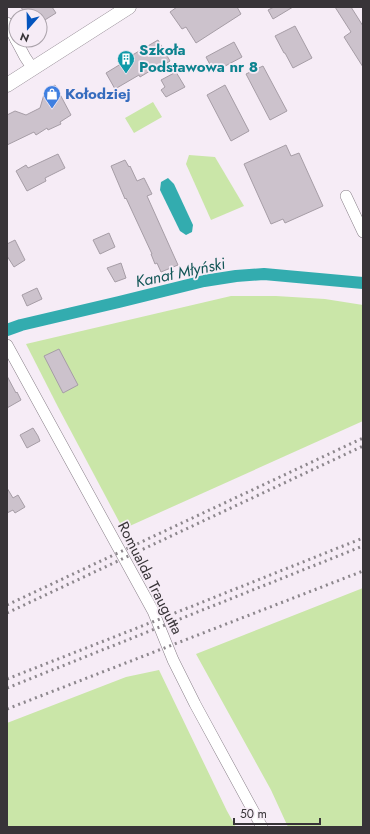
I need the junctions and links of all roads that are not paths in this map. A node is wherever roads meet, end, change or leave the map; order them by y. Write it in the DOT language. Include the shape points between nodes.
graph roads {
  1 [pos="129,7"];
  2 [pos="20,48"];
  3 [pos="33,69"];
  4 [pos="7,85"];
  5 [pos="346,196"];
  6 [pos="363,232"];
  7 [pos="7,344"];
  8 [pos="262,827"];
  1 -- 3 [label="street"];
  2 -- 3 [label="street"];
  3 -- 4 [label="street"];
  5 -- 6 [label="street"];
  7 -- 8 [label="street, Romualda Traugutta" via="153,611 189,692"];
}
